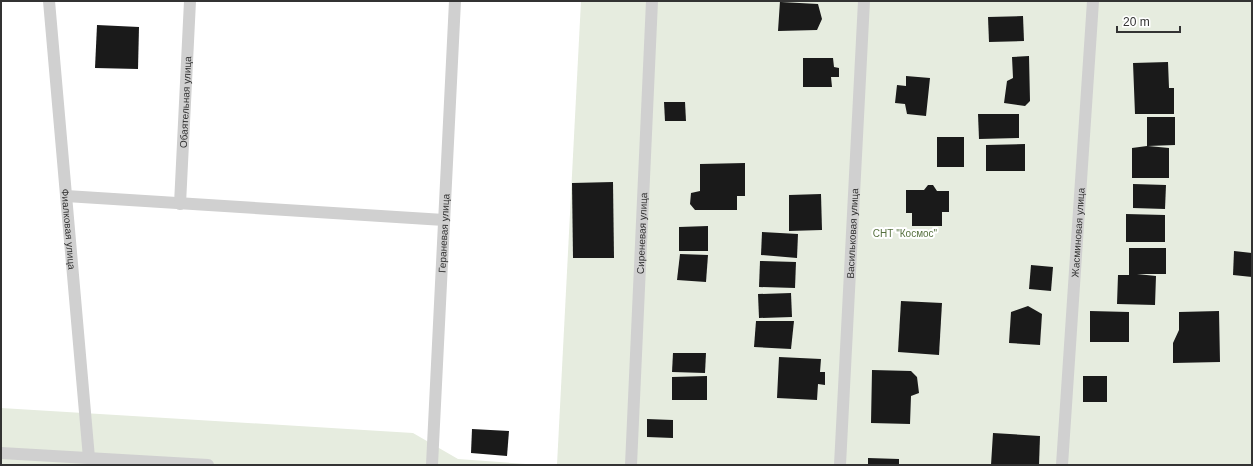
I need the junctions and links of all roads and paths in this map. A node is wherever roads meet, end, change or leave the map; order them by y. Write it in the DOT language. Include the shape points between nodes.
graph roads {
  1 [pos="49,1"];
  2 [pos="190,1"];
  3 [pos="455,1"];
  4 [pos="652,1"];
  5 [pos="864,1"];
  6 [pos="1093,1"];
  7 [pos="66,196"];
  8 [pos="180,204"];
  9 [pos="444,220"];
  10 [pos="1,453"];
  11 [pos="89,458"];
  12 [pos="63,461"];
  13 [pos="208,465"];
  14 [pos="432,465"];
  15 [pos="631,465"];
  16 [pos="840,465"];
  17 [pos="1062,465"];
  1 -- 7 [label="lane, Фиалковая улица"];
  2 -- 8 [label="lane, Обаятельная улица"];
  3 -- 9 [label="lane, Гераневая улица"];
  4 -- 15 [label="lane, Сиреневая улица"];
  5 -- 16 [label="lane, Васильковая улица"];
  6 -- 17 [label="lane, Жасминовая улица"];
  7 -- 8 [label="lane"];
  7 -- 11 [label="lane, Фиалковая улица"];
  8 -- 9 [label="lane"];
  9 -- 14 [label="lane, Гераневая улица"];
  10 -- 12 [label="lane"];
  11 -- 12 [label="lane"];
  11 -- 13 [label="lane"];
}
